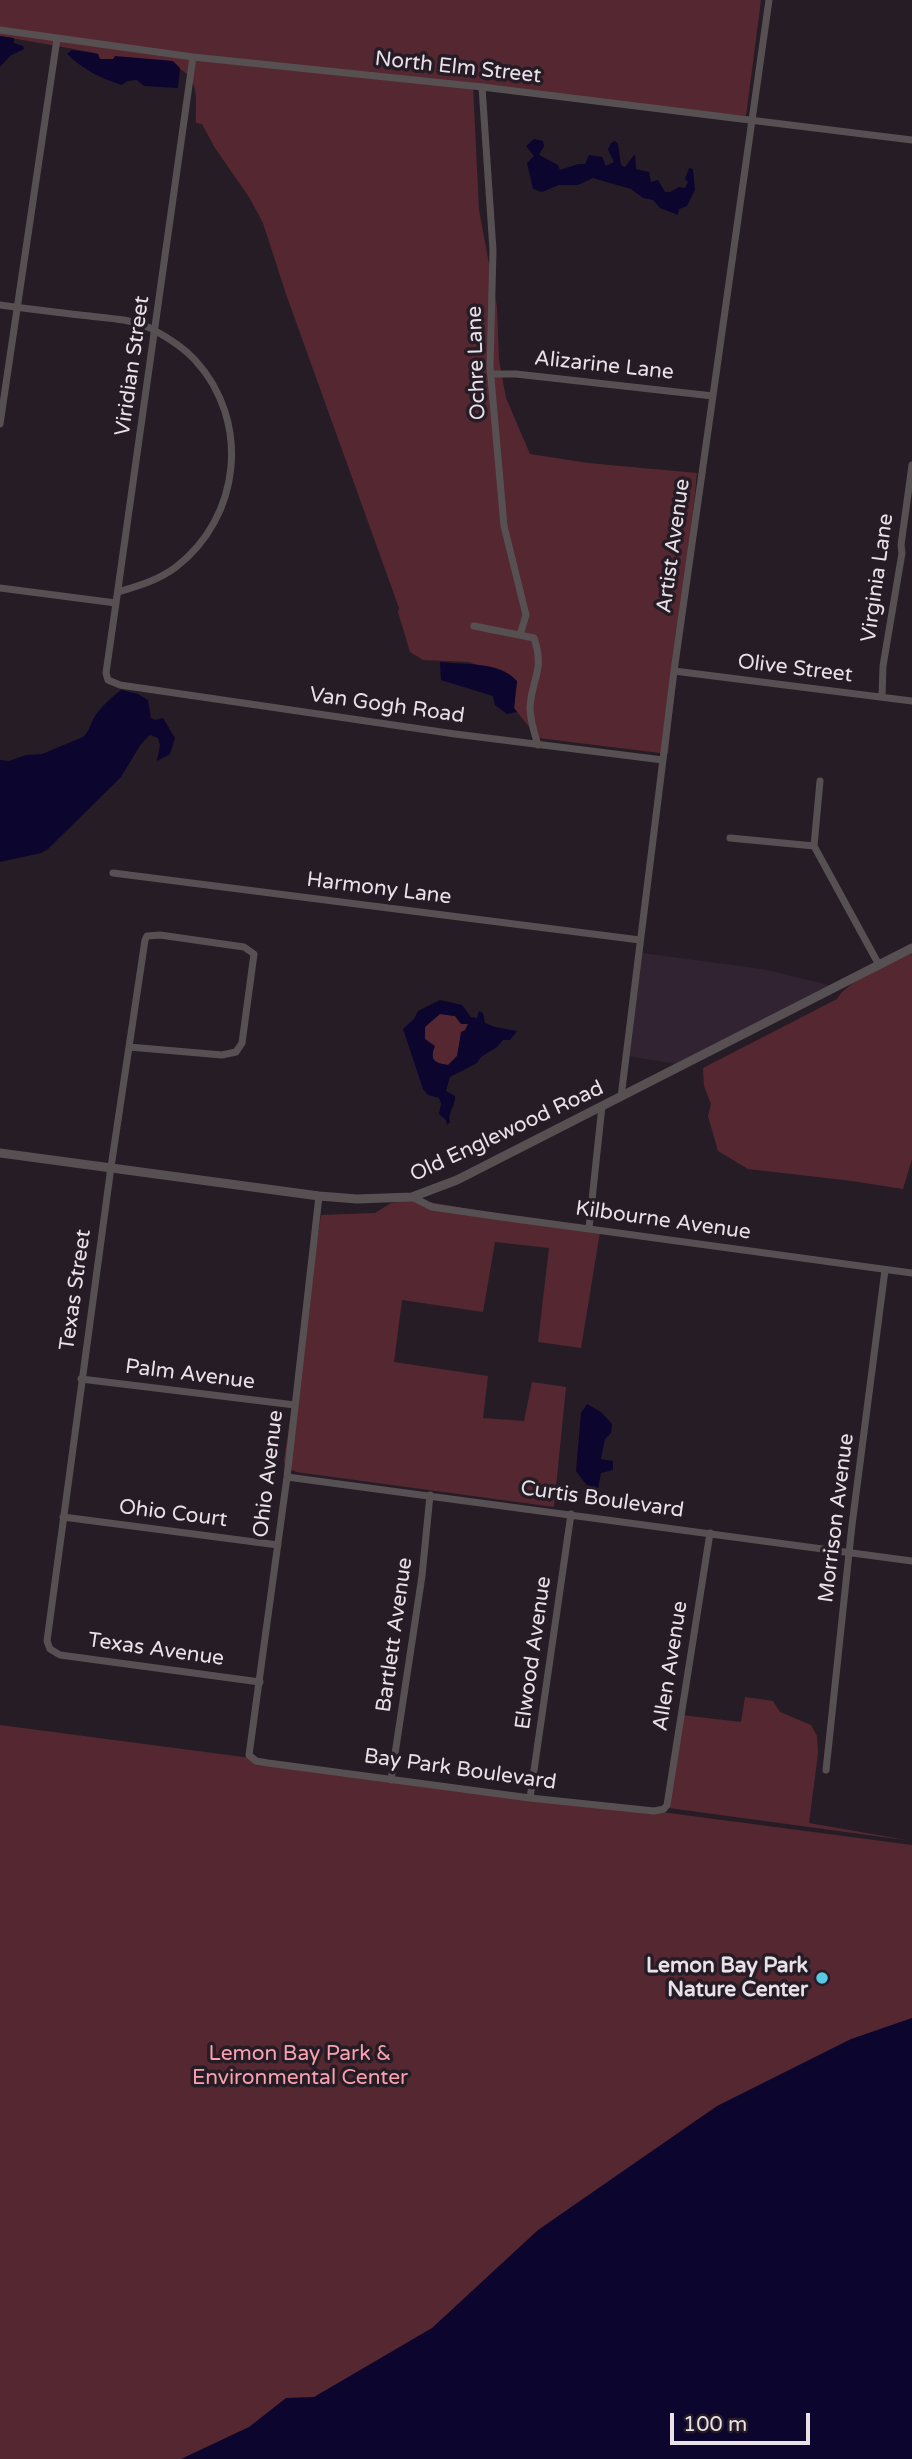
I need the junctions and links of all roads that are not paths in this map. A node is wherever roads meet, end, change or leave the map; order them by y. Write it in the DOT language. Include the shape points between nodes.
graph roads {
  1 [pos="769,0"];
  2 [pos="0,30"];
  3 [pos="57,39"];
  4 [pos="193,57"];
  5 [pos="482,87"];
  6 [pos="752,119"];
  7 [pos="912,139"];
  8 [pos="0,305"];
  9 [pos="17,307"];
  10 [pos="156,331"];
  11 [pos="491,374"];
  12 [pos="713,396"];
  13 [pos="0,424"];
  14 [pos="912,465"];
  15 [pos="0,588"];
  16 [pos="118,592"];
  17 [pos="116,603"];
  18 [pos="474,626"];
  19 [pos="520,635"];
  20 [pos="674,671"];
  21 [pos="108,680"];
  22 [pos="882,697"];
  23 [pos="912,701"];
  24 [pos="538,745"];
  25 [pos="663,760"];
  26 [pos="820,780"];
  27 [pos="730,838"];
  28 [pos="814,846"];
  29 [pos="113,873"];
  30 [pos="640,940"];
  31 [pos="912,948"];
  32 [pos="878,965"];
  33 [pos="129,1047"];
  34 [pos="621,1097"];
  35 [pos="602,1106"];
  36 [pos="0,1153"];
  37 [pos="111,1167"];
  38 [pos="319,1196"];
  39 [pos="412,1197"];
  40 [pos="589,1228"];
  41 [pos="885,1270"];
  42 [pos="912,1273"];
  43 [pos="81,1379"];
  44 [pos="295,1405"];
  45 [pos="287,1477"];
  46 [pos="430,1495"];
  47 [pos="571,1514"];
  48 [pos="63,1517"];
  49 [pos="710,1533"];
  50 [pos="278,1545"];
  51 [pos="850,1553"];
  52 [pos="912,1561"];
  53 [pos="50,1650"];
  54 [pos="260,1682"];
  55 [pos="249,1755"];
  56 [pos="826,1770"];
  57 [pos="391,1780"];
  58 [pos="530,1798"];
  59 [pos="667,1805"];
  1 -- 6 [label="street, Artist Avenue"];
  2 -- 3 [label="street, North Elm Street"];
  3 -- 4 [label="street, North Elm Street"];
  3 -- 9 [label="street"];
  4 -- 5 [label="street, North Elm Street"];
  4 -- 10 [label="street, Viridian Street"];
  5 -- 6 [label="street, North Elm Street"];
  5 -- 11 [label="street, Ochre Lane" via="493,250"];
  6 -- 7 [label="street, North Elm Street"];
  6 -- 12 [label="street, Artist Avenue"];
  8 -- 9 [label="street"];
  9 -- 10 [label="street" via="109,318"];
  9 -- 13 [label="street"];
  10 -- 16 [label="street, Viridian Street"];
  10 -- 16 [label="street" via="195,359 216,392 231,434 230,478 213,526 186,558 160,576"];
  11 -- 12 [label="street, Alizarine Lane"];
  11 -- 19 [label="street, Ochre Lane" via="504,526 526,615"];
  12 -- 20 [label="street, Artist Avenue"];
  14 -- 22 [label="street, Virginia Lane"];
  15 -- 17 [label="street"];
  16 -- 17 [label="street, Viridian Street"];
  17 -- 21 [label="street, Viridian Street"];
  18 -- 19 [label="street"];
  19 -- 24 [label="street" via="534,638 540,656 530,708"];
  20 -- 22 [label="street, Olive Street"];
  20 -- 25 [label="street, Artist Avenue"];
  21 -- 24 [label="street, Van Gogh Road" via="240,704"];
  22 -- 23 [label="street, Olive Street"];
  24 -- 25 [label="street, Van Gogh Road"];
  25 -- 30 [label="street, Artist Avenue"];
  26 -- 28 [label="street"];
  27 -- 28 [label="street"];
  28 -- 32 [label="street"];
  29 -- 30 [label="street, Harmony Lane"];
  30 -- 34 [label="street, Artist Avenue"];
  31 -- 32 [label="street, Old Englewood Road"];
  32 -- 34 [label="street, Old Englewood Road"];
  33 -- 33 [label="street, Texas Street" via="147,936 160,934 251,949 242,1042 236,1052 222,1055"];
  33 -- 37 [label="street, Texas Street"];
  34 -- 35 [label="street, Old Englewood Road"];
  35 -- 39 [label="street, Old Englewood Road" via="457,1180"];
  35 -- 40 [label="street"];
  36 -- 37 [label="street, Old Englewood Road"];
  37 -- 38 [label="street, Old Englewood Road"];
  37 -- 43 [label="street, Texas Street"];
  38 -- 39 [label="street, Old Englewood Road"];
  38 -- 44 [label="street, Ohio Avenue"];
  39 -- 40 [label="street, Kilbourne Avenue" via="432,1207"];
  40 -- 41 [label="street, Kilbourne Avenue"];
  41 -- 42 [label="street, Kilbourne Avenue"];
  41 -- 51 [label="street, Morrison Avenue"];
  43 -- 44 [label="street, Palm Avenue"];
  43 -- 48 [label="street, Texas Street"];
  44 -- 45 [label="street, Ohio Avenue"];
  45 -- 46 [label="street, Curtis Boulevard"];
  45 -- 50 [label="street, Ohio Avenue"];
  46 -- 47 [label="street, Curtis Boulevard"];
  46 -- 57 [label="street, Bartlett Avenue"];
  47 -- 49 [label="street, Curtis Boulevard"];
  47 -- 58 [label="street, Elwood Avenue"];
  48 -- 50 [label="street, Ohio Court"];
  48 -- 53 [label="street, Texas Street" via="47,1641"];
  49 -- 51 [label="street, Curtis Boulevard"];
  49 -- 59 [label="street, Allen Avenue"];
  50 -- 54 [label="street, Ohio Avenue"];
  51 -- 52 [label="street, Curtis Boulevard"];
  51 -- 56 [label="street, Morrison Avenue"];
  53 -- 54 [label="street, Texas Avenue"];
  54 -- 55 [label="street, Ohio Avenue"];
  55 -- 57 [label="street, Bay Park Boulevard" via="256,1761"];
  57 -- 58 [label="street, Bay Park Boulevard"];
  58 -- 59 [label="street, Bay Park Boulevard" via="654,1811"];
}
